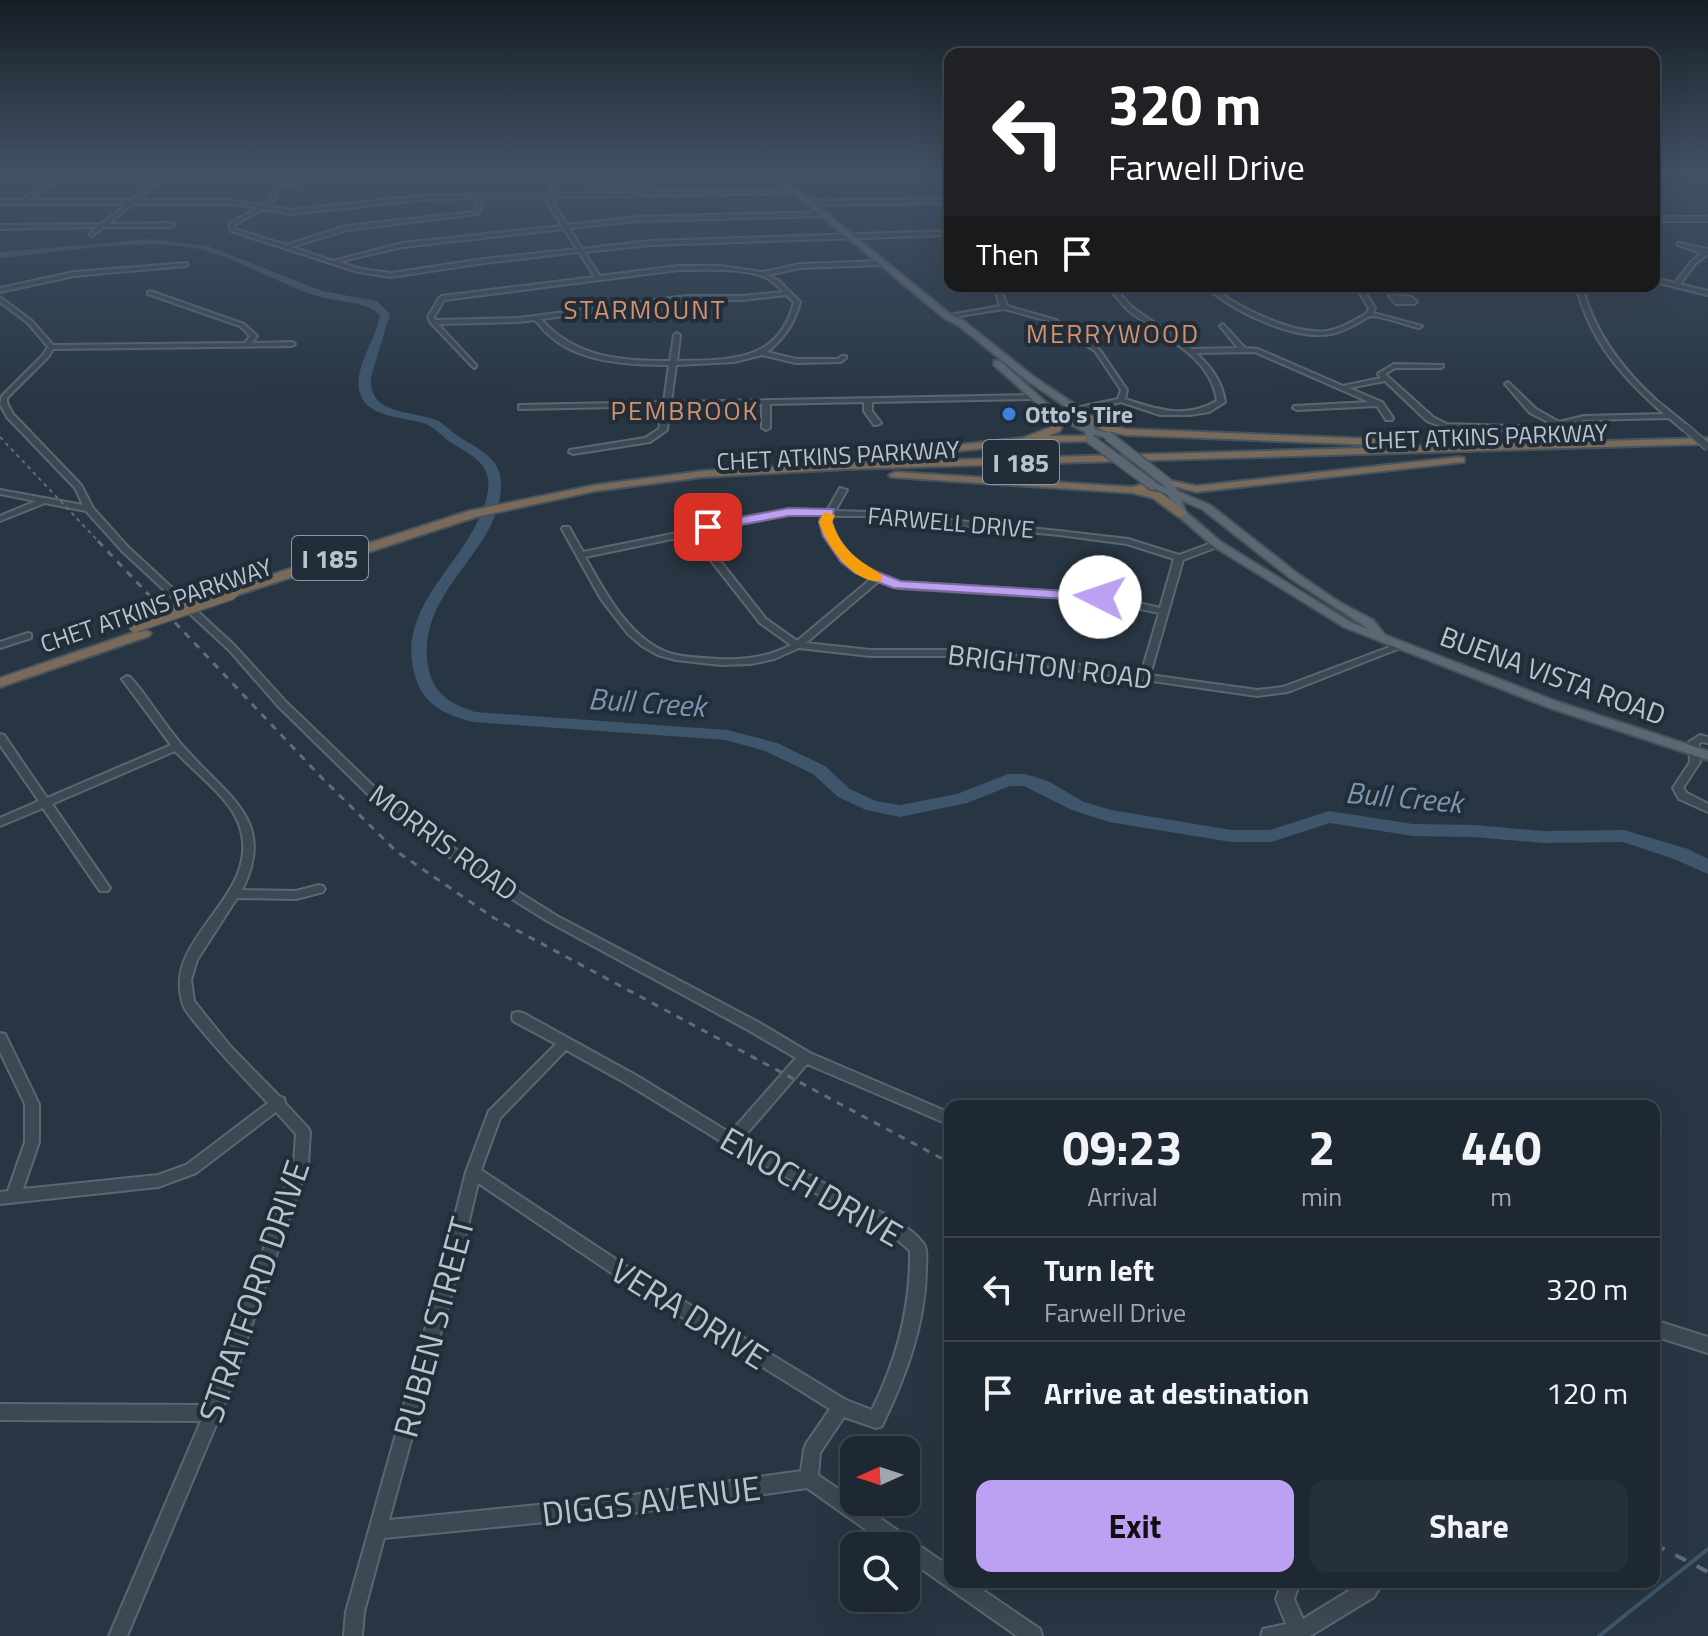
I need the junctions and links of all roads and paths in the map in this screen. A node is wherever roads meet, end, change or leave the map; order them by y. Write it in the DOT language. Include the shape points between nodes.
graph roads {
  1 [pos="294,249"];
  2 [pos="384,249"];
  3 [pos="588,249"];
  4 [pos="864,249"];
  5 [pos="581,250"];
  6 [pos="1707,252"];
  7 [pos="336,261"];
  8 [pos="880,263"];
  9 [pos="1693,263"];
  10 [pos="185,264"];
  11 [pos="1708,266"];
  12 [pos="763,274"];
  13 [pos="597,276"];
  14 [pos="1660,281"];
  15 [pos="1677,284"];
  16 [pos="0,290"];
  17 [pos="999,292"];
  18 [pos="1115,292"];
  19 [pos="1214,292"];
  20 [pos="1362,292"];
  21 [pos="1581,292"];
  22 [pos="150,293"];
  23 [pos="786,293"];
  24 [pos="1708,293"];
  25 [pos="1392,296"];
  26 [pos="0,299"];
  27 [pos="1368,301"];
  28 [pos="1004,307"];
  29 [pos="1370,314"];
  30 [pos="537,318"];
  31 [pos="950,318"];
  32 [pos="433,322"];
  33 [pos="1223,326"];
  34 [pos="1419,326"];
  35 [pos="677,335"];
  36 [pos="292,344"];
  37 [pos="247,345"];
  38 [pos="51,347"];
  39 [pos="1242,349"];
  40 [pos="1192,351"];
  41 [pos="762,353"];
  42 [pos="844,357"];
  43 [pos="673,363"];
  44 [pos="474,366"];
  45 [pos="1441,366"];
  46 [pos="1384,379"];
  47 [pos="1508,384"];
  48 [pos="1344,387"];
  49 [pos="1034,397"];
  50 [pos="868,400"];
  51 [pos="1121,400"];
  52 [pos="766,402"];
  53 [pos="669,404"];
  54 [pos="1379,404"];
  55 [pos="522,407"];
  56 [pos="1297,408"];
  57 [pos="1046,409"];
  58 [pos="1078,410"];
  59 [pos="1671,416"];
  60 [pos="1089,418"];
  61 [pos="1389,418"];
  62 [pos="877,423"];
  63 [pos="1559,425"];
  64 [pos="766,428"];
  65 [pos="1090,435"];
  66 [pos="1025,441"];
  67 [pos="1708,441"];
  68 [pos="1508,448"];
  69 [pos="1708,448"];
  70 [pos="573,452"];
  71 [pos="1529,456"];
  72 [pos="877,474"];
  73 [pos="1168,483"];
  74 [pos="1152,485"];
  75 [pos="843,490"];
  76 [pos="1132,490"];
  77 [pos="0,492"];
  78 [pos="1175,494"];
  79 [pos="44,501"];
  80 [pos="537,502"];
  81 [pos="89,509"];
  82 [pos="829,512"];
  83 [pos="1181,513"];
  84 [pos="0,519"];
  85 [pos="566,529"];
  86 [pos="691,530"];
  87 [pos="426,531"];
  88 [pos="1217,544"];
  89 [pos="581,555"];
  90 [pos="1179,558"];
  91 [pos="877,578"];
  92 [pos="1161,611"];
  93 [pos="140,629"];
  94 [pos="28,636"];
  95 [pos="1384,637"];
  96 [pos="0,645"];
  97 [pos="797,645"];
  98 [pos="1403,645"];
  99 [pos="0,672"];
  100 [pos="1145,676"];
  101 [pos="127,679"];
  102 [pos="0,683"];
  103 [pos="0,737"];
  104 [pos="1708,740"];
  105 [pos="177,746"];
  106 [pos="1702,753"];
  107 [pos="46,802"];
  108 [pos="1708,808"];
  109 [pos="0,822"];
  110 [pos="104,888"];
  111 [pos="319,889"];
  112 [pos="236,894"];
  113 [pos="518,1017"];
  114 [pos="0,1038"];
  115 [pos="563,1045"];
  116 [pos="805,1057"];
  117 [pos="279,1102"];
  118 [pos="944,1116"];
  119 [pos="732,1141"];
  120 [pos="473,1172"];
  121 [pos="6,1197"];
  122 [pos="1660,1330"];
  123 [pos="1708,1345"];
  124 [pos="841,1407"];
  125 [pos="0,1412"];
  126 [pos="213,1413"];
  127 [pos="809,1479"];
  128 [pos="377,1530"];
  129 [pos="884,1532"];
  130 [pos="920,1557"];
  131 [pos="944,1574"];
  132 [pos="964,1588"];
  133 [pos="1289,1588"];
  134 [pos="1370,1588"];
  135 [pos="1300,1634"];
  136 [pos="118,1636"];
  137 [pos="353,1636"];
  138 [pos="1033,1636"];
  139 [pos="1270,1636"];
  1 -- 7 [label="street"];
  2 -- 7 [label="street"];
  3 -- 5 [label="street"];
  4 -- 8 [label="main road, BUENA VISTA ROAD"];
  5 -- 7 [label="street" via="391,275"];
  5 -- 13 [label="street"];
  6 -- 9 [label="street"];
  8 -- 12 [label="street" via="800,266"];
  8 -- 31 [label="main road, BUENA VISTA ROAD"];
  9 -- 11 [label="street"];
  9 -- 15 [label="street"];
  10 -- 16 [label="street" via="74,274"];
  12 -- 13 [label="street" via="678,268"];
  12 -- 23 [label="street"];
  13 -- 32 [label="street" via="442,298"];
  14 -- 15 [label="street"];
  15 -- 24 [label="street"];
  17 -- 28 [label="street"];
  18 -- 40 [label="street"];
  19 -- 29 [label="street" via="1260,316 1321,334"];
  20 -- 27 [label="street"];
  21 -- 59 [label="street" via="1591,323 1608,349"];
  22 -- 37 [label="street" via="242,325 254,336"];
  23 -- 30 [label="street" via="686,298"];
  23 -- 41 [label="street" via="797,302 795,311 775,343"];
  25 -- 27 [label="street"];
  26 -- 38 [label="street"];
  27 -- 29 [label="street"];
  28 -- 31 [label="street"];
  28 -- 51 [label="street" via="1054,321 1097,350 1124,390"];
  29 -- 34 [label="street"];
  30 -- 32 [label="street"];
  30 -- 43 [label="street" via="558,341 588,352"];
  31 -- 49 [label="main road, BUENA VISTA ROAD" via="952,326"];
  31 -- 58 [label="main road, BUENA VISTA ROAD"];
  32 -- 44 [label="street"];
  33 -- 39 [label="street"];
  35 -- 43 [label="street"];
  36 -- 37 [label="street"];
  37 -- 38 [label="street"];
  38 -- 81 [label="street, MORRIS ROAD" via="3,403 78,487"];
  39 -- 40 [label="street"];
  39 -- 48 [label="street" via="1282,359"];
  40 -- 51 [label="street" via="1221,390 1217,406 1170,414"];
  41 -- 42 [label="street" via="796,361"];
  41 -- 43 [label="street" via="737,360"];
  43 -- 53 [label="street"];
  45 -- 46 [label="street" via="1394,366 1381,374"];
  46 -- 48 [label="street"];
  46 -- 63 [label="street" via="1430,419 1446,426"];
  47 -- 63 [label="street" via="1533,411"];
  48 -- 54 [label="street"];
  49 -- 50 [label="street"];
  49 -- 57 [label="main road, BUENA VISTA ROAD"];
  50 -- 52 [label="street"];
  50 -- 62 [label="street" via="868,411"];
  51 -- 58 [label="street"];
  52 -- 53 [label="street"];
  52 -- 64 [label="street"];
  53 -- 55 [label="street"];
  53 -- 70 [label="street" via="663,430 655,437"];
  54 -- 56 [label="street"];
  54 -- 61 [label="street"];
  57 -- 65 [label="main road, BUENA VISTA ROAD"];
  57 -- 66 [label="highway" via="1058,424 1056,429"];
  58 -- 60 [label="main road, BUENA VISTA ROAD"];
  59 -- 63 [label="street" via="1584,418"];
  59 -- 69 [label="street, bridge"];
  60 -- 65 [label="main road"];
  60 -- 68 [label="highway" via="1127,432"];
  65 -- 66 [label="highway"];
  65 -- 73 [label="main road, BUENA VISTA ROAD, bridge" via="1108,436"];
  65 -- 74 [label="main road, BUENA VISTA ROAD, bridge"];
  66 -- 80 [label="highway" via="698,469"];
  67 -- 68 [label="highway, CHET ATKINS PARKWAY / I 185"];
  68 -- 80 [label="highway, CHET ATKINS PARKWAY / I 185" via="763,470 645,481"];
  69 -- 71 [label="highway, CHET ATKINS PARKWAY / I 185"];
  71 -- 72 [label="highway, CHET ATKINS PARKWAY / I 185"];
  71 -- 73 [label="highway" via="1415,463 1196,489"];
  72 -- 76 [label="highway"];
  72 -- 80 [label="highway, CHET ATKINS PARKWAY / I 185" via="716,482"];
  73 -- 78 [label="main road, BUENA VISTA ROAD"];
  74 -- 76 [label="highway"];
  74 -- 78 [label="main road, BUENA VISTA ROAD"];
  75 -- 82 [label="street"];
  76 -- 83 [label="highway" via="1157,495"];
  77 -- 79 [label="street"];
  78 -- 83 [label="main road, BUENA VISTA ROAD"];
  78 -- 95 [label="main road, BUENA VISTA ROAD" via="1206,507"];
  79 -- 81 [label="street"];
  79 -- 84 [label="street"];
  80 -- 87 [label="highway, CHET ATKINS PARKWAY / I 185"];
  80 -- 87 [label="highway, CHET ATKINS PARKWAY / I 185" via="473,514"];
  81 -- 116 [label="street, MORRIS ROAD" via="389,808 553,919"];
  82 -- 86 [label="street, FARWELL DRIVE" via="789,512"];
  82 -- 90 [label="street, FARWELL DRIVE" via="1087,536"];
  82 -- 91 [label="street" via="825,522 846,559"];
  83 -- 88 [label="main road, BUENA VISTA ROAD"];
  85 -- 89 [label="street"];
  86 -- 89 [label="street, FARWELL DRIVE"];
  86 -- 97 [label="street, BRIGHTON ROAD" via="763,621"];
  87 -- 93 [label="highway, CHET ATKINS PARKWAY / I 185"];
  88 -- 90 [label="street"];
  88 -- 95 [label="main road, BUENA VISTA ROAD" via="1348,625"];
  89 -- 97 [label="street" via="630,629 660,652 727,662 768,657"];
  90 -- 92 [label="street"];
  91 -- 92 [label="street" via="898,585 1100,597"];
  91 -- 97 [label="street"];
  92 -- 100 [label="street"];
  93 -- 99 [label="highway, CHET ATKINS PARKWAY / I 185"];
  93 -- 102 [label="highway, CHET ATKINS PARKWAY / I 185"];
  94 -- 96 [label="street"];
  95 -- 98 [label="main road, BUENA VISTA ROAD"];
  97 -- 100 [label="street, BRIGHTON ROAD" via="870,653 977,653"];
  98 -- 100 [label="street, BRIGHTON ROAD" via="1285,690 1245,692"];
  98 -- 106 [label="main road, BUENA VISTA ROAD" via="1529,695"];
  101 -- 105 [label="street, STRATFORD DRIVE"];
  103 -- 107 [label="street"];
  104 -- 106 [label="street" via="1694,742"];
  105 -- 107 [label="street"];
  105 -- 112 [label="street, STRATFORD DRIVE" via="245,823 247,864"];
  106 -- 108 [label="street" via="1678,788"];
  107 -- 109 [label="street"];
  107 -- 110 [label="street"];
  111 -- 112 [label="street" via="296,895"];
  112 -- 117 [label="street, STRATFORD DRIVE" via="187,964 187,999 221,1049"];
  113 -- 115 [label="street, ENOCH DRIVE"];
  114 -- 121 [label="street" via="32,1104 32,1142"];
  115 -- 119 [label="street, ENOCH DRIVE"];
  115 -- 120 [label="street, RUBEN STREET" via="494,1115"];
  116 -- 118 [label="street, MORRIS ROAD"];
  116 -- 119 [label="street"];
  117 -- 121 [label="street" via="191,1169 158,1181"];
  117 -- 126 [label="street, STRATFORD DRIVE" via="303,1132 301,1164"];
  119 -- 124 [label="street, ENOCH DRIVE" via="895,1228 918,1248 911,1334 876,1420"];
  120 -- 124 [label="street, VERA DRIVE"];
  120 -- 128 [label="street, RUBEN STREET"];
  122 -- 123 [label="street"];
  124 -- 127 [label="street" via="812,1450"];
  125 -- 126 [label="street"];
  126 -- 136 [label="street, STRATFORD DRIVE"];
  127 -- 128 [label="street, DIGGS AVENUE" via="626,1505"];
  127 -- 129 [label="street"];
  128 -- 137 [label="street, RUBEN STREET"];
  130 -- 131 [label="street"];
  132 -- 138 [label="street"];
  133 -- 135 [label="street" via="1285,1599"];
  134 -- 135 [label="street"];
  135 -- 139 [label="street"];
}
